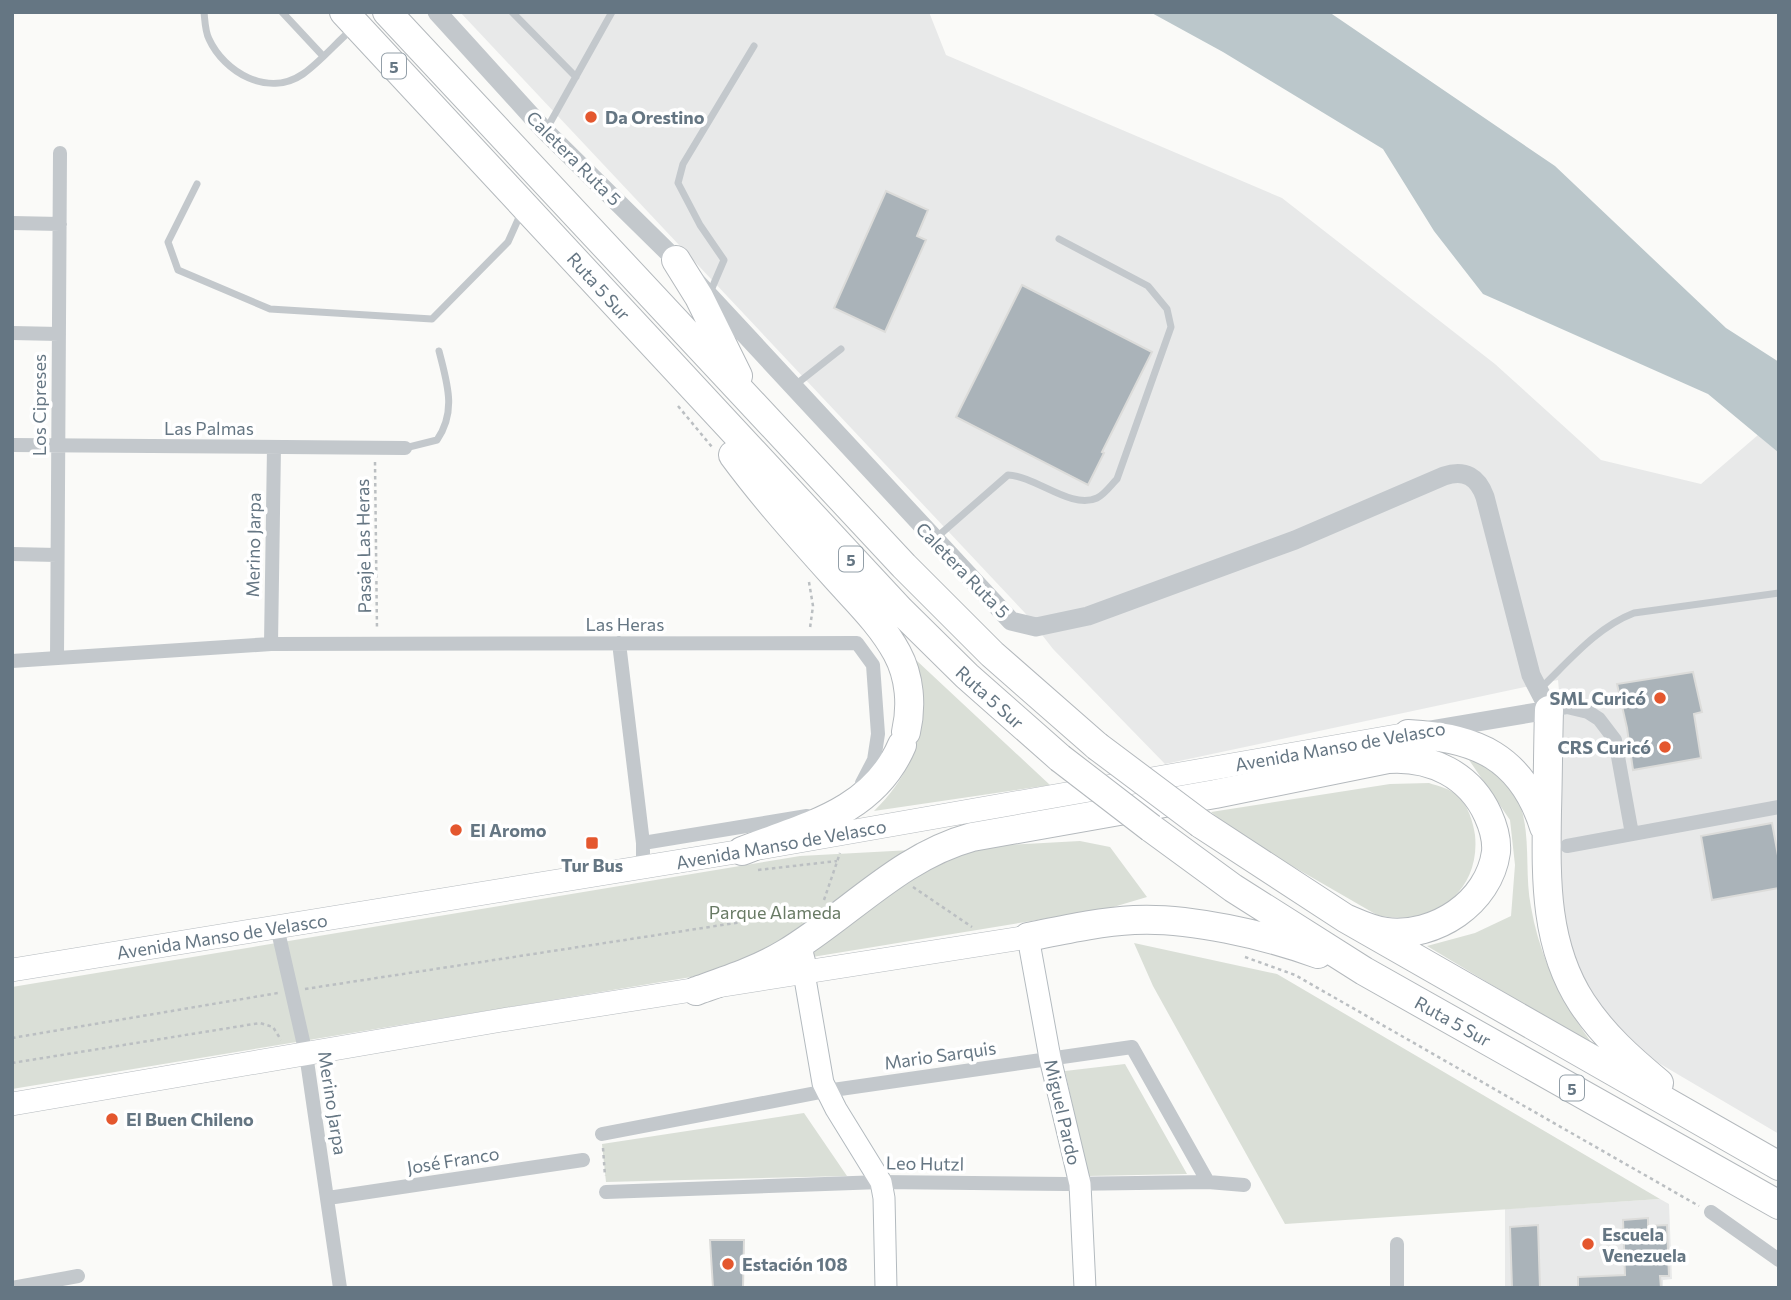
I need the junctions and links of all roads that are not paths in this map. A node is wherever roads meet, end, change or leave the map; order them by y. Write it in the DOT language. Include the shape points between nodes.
graph roads {
  1 [pos="204,12"];
  2 [pos="282,12"];
  3 [pos="387,12"];
  4 [pos="437,12"];
  5 [pos="512,12"];
  6 [pos="612,12"];
  7 [pos="350,19"];
  8 [pos="754,46"];
  9 [pos="323,55"];
  10 [pos="576,77"];
  11 [pos="545,131"];
  12 [pos="60,153"];
  13 [pos="197,184"];
  14 [pos="524,205"];
  15 [pos="12,223"];
  16 [pos="60,224"];
  17 [pos="1059,239"];
  18 [pos="676,260"];
  19 [pos="709,295"];
  20 [pos="12,333"];
  21 [pos="59,334"];
  22 [pos="655,348"];
  23 [pos="841,349"];
  24 [pos="439,351"];
  25 [pos="794,387"];
  26 [pos="759,411"];
  27 [pos="12,445"];
  28 [pos="58,446"];
  29 [pos="274,447"];
  30 [pos="405,448"];
  31 [pos="934,539"];
  32 [pos="12,554"];
  33 [pos="57,555"];
  34 [pos="1779,593"];
  35 [pos="619,643"];
  36 [pos="271,644"];
  37 [pos="57,658"];
  38 [pos="12,661"];
  39 [pos="1539,692"];
  40 [pos="1511,716"];
  41 [pos="1408,734"];
  42 [pos="1779,808"];
  43 [pos="1632,834"];
  44 [pos="1557,841"];
  45 [pos="643,843"];
  46 [pos="742,851"];
  47 [pos="643,867"];
  48 [pos="1345,918"];
  49 [pos="277,927"];
  50 [pos="806,931"];
  51 [pos="1028,937"];
  52 [pos="12,970"];
  53 [pos="1364,971"];
  54 [pos="804,973"];
  55 [pos="696,990"];
  56 [pos="296,1056"];
  57 [pos="1050,1058"];
  58 [pos="827,1091"];
  59 [pos="12,1104"];
  60 [pos="1709,1126"];
  61 [pos="602,1134"];
  62 [pos="583,1160"];
  63 [pos="1779,1166"];
  64 [pos="881,1182"];
  65 [pos="1208,1182"];
  66 [pos="1080,1184"];
  67 [pos="1244,1185"];
  68 [pos="606,1192"];
  69 [pos="328,1198"];
  70 [pos="1779,1205"];
  71 [pos="1711,1212"];
  72 [pos="1397,1244"];
  73 [pos="1779,1260"];
  74 [pos="78,1276"];
  75 [pos="12,1288"];
  76 [pos="340,1288"];
  77 [pos="886,1288"];
  78 [pos="1085,1288"];
  79 [pos="1397,1288"];
  1 -- 9 [label="lane" via="208,38 225,63 253,80 293,79"];
  2 -- 9 [label="lane"];
  3 -- 26 [label="highway, Ruta 5 Sur / 5"];
  4 -- 11 [label="street, Caletera Ruta 5"];
  5 -- 10 [label="lane"];
  6 -- 10 [label="lane"];
  7 -- 9 [label="lane"];
  7 -- 14 [label="highway, Ruta 5 Sur / 5"];
  8 -- 19 [label="lane" via="683,164 678,183 724,260"];
  10 -- 11 [label="lane"];
  11 -- 18 [label="street, Caletera Ruta 5"];
  12 -- 16 [label="street, Los Cipreses"];
  13 -- 14 [label="lane" via="168,242 178,270 270,309 432,318 508,242"];
  14 -- 22 [label="highway, Ruta 5 Sur / 5"];
  15 -- 16 [label="street"];
  16 -- 21 [label="street, Los Cipreses"];
  17 -- 31 [label="lane" via="1148,286 1167,309 1171,327 1117,479 1098,498 1079,502 1021,475 1008,475"];
  18 -- 19 [label="street, Caletera Ruta 5"];
  18 -- 26 [label="highway"];
  19 -- 25 [label="street, Caletera Ruta 5"];
  20 -- 21 [label="street"];
  21 -- 28 [label="street, Los Cipreses"];
  22 -- 46 [label="highway" via="771,505 886,635 907,684 910,704 904,738 882,780 822,821"];
  22 -- 53 [label="highway, Ruta 5 Sur / 5, bridge" via="900,610 1060,758 1233,888"];
  23 -- 25 [label="lane"];
  24 -- 30 [label="lane" via="450,396 449,416 437,440"];
  25 -- 31 [label="street, Caletera Ruta 5"];
  26 -- 48 [label="highway, Ruta 5 Sur / 5, bridge" via="954,617 1052,708 1201,824"];
  27 -- 28 [label="street, Las Palmas"];
  28 -- 29 [label="street, Las Palmas"];
  28 -- 33 [label="street, Los Cipreses"];
  29 -- 30 [label="street, Las Palmas"];
  29 -- 36 [label="street, Merino Jarpa"];
  31 -- 39 [label="street, Caletera Ruta 5" via="1011,621 1046,626 1173,586 1444,476 1464,473 1477,481 1485,498"];
  32 -- 33 [label="street"];
  33 -- 37 [label="street, Los Cipreses"];
  34 -- 39 [label="lane" via="1621,618"];
  35 -- 36 [label="street, Las Heras"];
  35 -- 45 [label="street"];
  35 -- 45 [label="street, Las Heras" via="857,643 873,665 877,747 869,772 854,793 818,814"];
  36 -- 37 [label="street, Las Heras"];
  37 -- 38 [label="street, Las Heras"];
  39 -- 40 [label="street, Avenida Manso de Velasco"];
  39 -- 40 [label="street" via="1523,698"];
  39 -- 43 [label="street" via="1588,712 1615,740"];
  39 -- 44 [label="highway"];
  40 -- 41 [label="street, Avenida Manso de Velasco"];
  41 -- 44 [label="highway" via="1463,741 1495,756 1522,782"];
  41 -- 46 [label="main road, Avenida Manso de Velasco"];
  42 -- 43 [label="street"];
  43 -- 44 [label="street"];
  44 -- 60 [label="highway" via="1547,881 1553,932 1576,993 1617,1047"];
  45 -- 47 [label="street"];
  46 -- 47 [label="main road, Avenida Manso de Velasco"];
  47 -- 49 [label="main road, Avenida Manso de Velasco"];
  48 -- 50 [label="highway" via="1399,933 1441,923 1464,908 1488,876 1496,850 1491,821 1467,785 1443,768 1402,758 972,837 940,848 893,874"];
  48 -- 60 [label="highway, Ruta 5 Sur / 5"];
  49 -- 52 [label="main road, Avenida Manso de Velasco"];
  49 -- 56 [label="street, Merino Jarpa" via="292,991"];
  50 -- 54 [label="highway" via="799,954"];
  50 -- 55 [label="highway" via="762,966"];
  51 -- 53 [label="highway" via="1117,921 1160,919 1252,936"];
  51 -- 54 [label="main road"];
  51 -- 57 [label="main road, Miguel Pardo"];
  53 -- 70 [label="highway, Ruta 5 Sur / 5"];
  54 -- 55 [label="main road"];
  54 -- 58 [label="main road"];
  55 -- 56 [label="main road"];
  56 -- 59 [label="main road"];
  56 -- 69 [label="street, Merino Jarpa"];
  57 -- 58 [label="street, Mario Sarquis"];
  57 -- 65 [label="street, Mario Sarquis" via="1132,1047"];
  57 -- 66 [label="main road, Miguel Pardo"];
  58 -- 61 [label="street, Mario Sarquis"];
  58 -- 64 [label="main road"];
  60 -- 63 [label="highway, Ruta 5 Sur / 5"];
  62 -- 69 [label="street, José Franco"];
  64 -- 66 [label="street, Leo Hutzl"];
  64 -- 68 [label="street, Leo Hutzl"];
  64 -- 77 [label="main road"];
  65 -- 66 [label="street, Leo Hutzl"];
  65 -- 67 [label="street, Leo Hutzl"];
  66 -- 78 [label="main road, Miguel Pardo"];
  69 -- 76 [label="street, Merino Jarpa"];
  71 -- 73 [label="street"];
  72 -- 79 [label="street"];
  74 -- 75 [label="street"];
}
